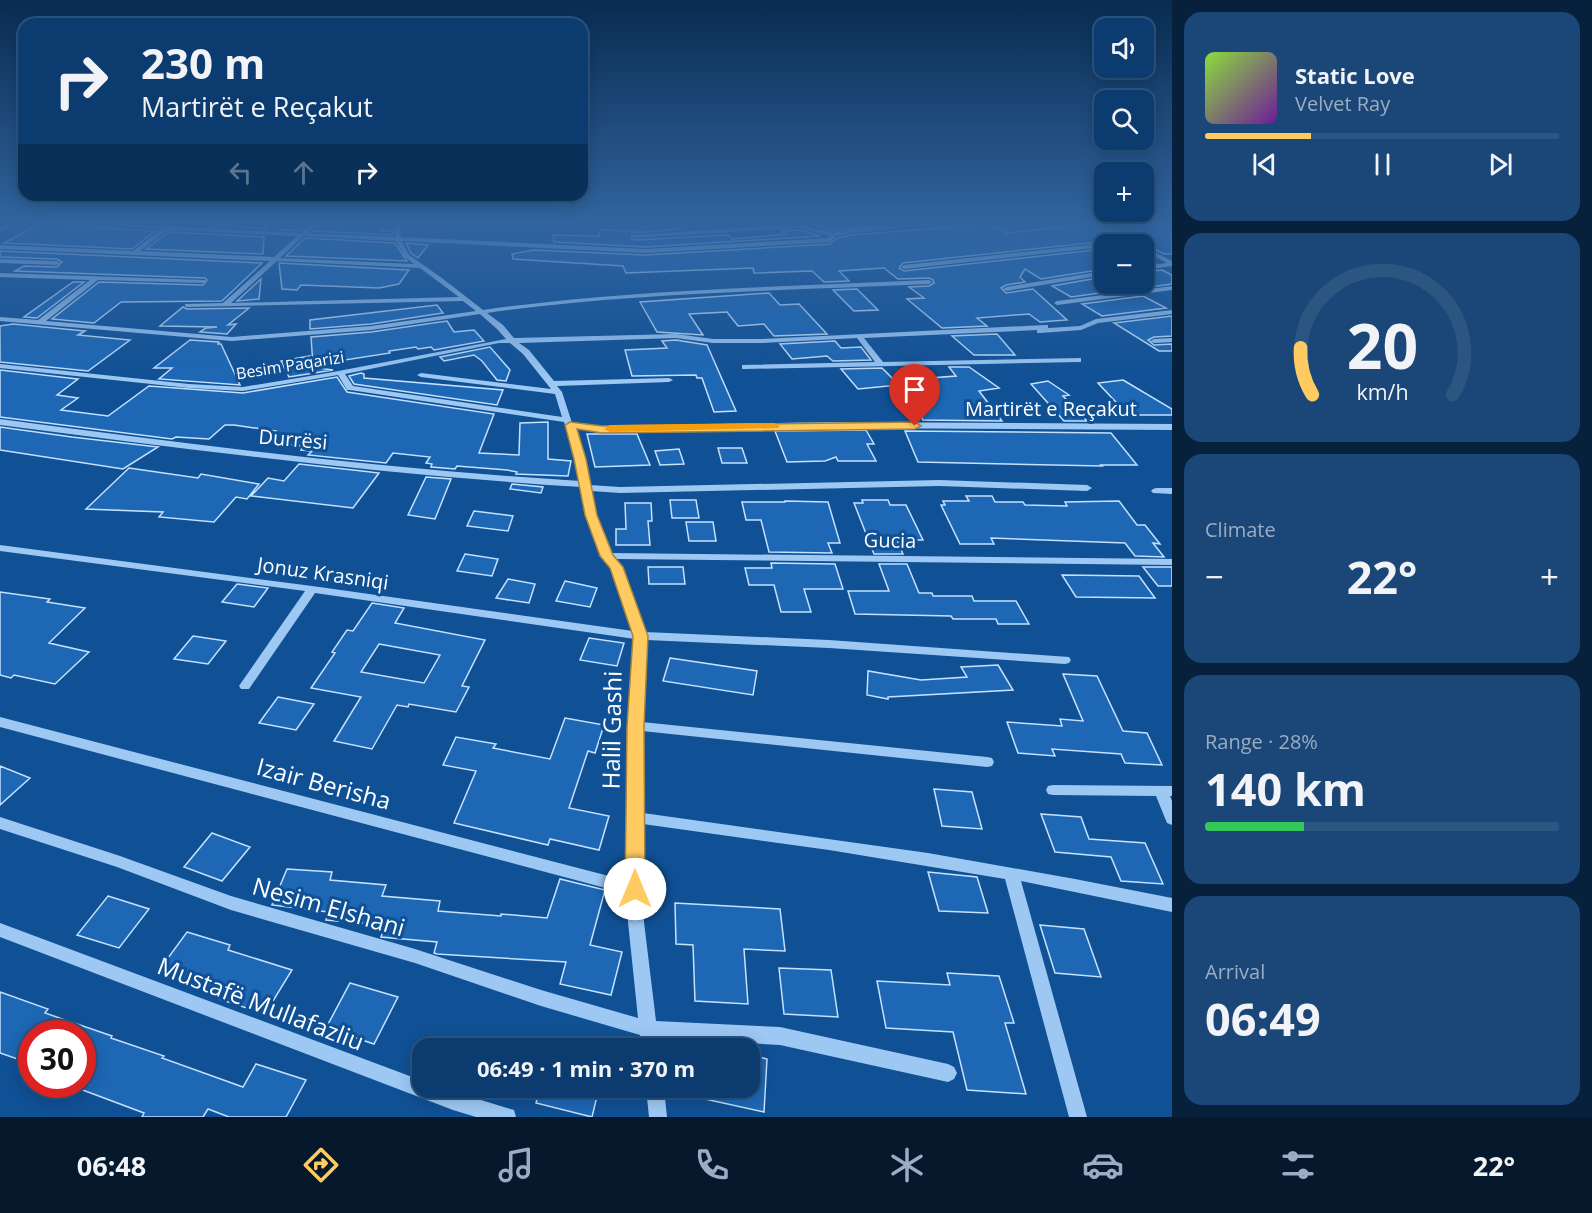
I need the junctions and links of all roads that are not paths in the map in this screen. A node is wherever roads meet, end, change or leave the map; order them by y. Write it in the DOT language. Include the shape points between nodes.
graph roads {
  1 [pos="257,274"];
  2 [pos="433,274"];
  3 [pos="0,275"];
  4 [pos="1094,275"];
  5 [pos="96,278"];
  6 [pos="203,281"];
  7 [pos="929,282"];
  8 [pos="1172,288"];
  9 [pos="1006,289"];
  10 [pos="466,299"];
  11 [pos="1057,303"];
  12 [pos="187,305"];
  13 [pos="225,305"];
  14 [pos="479,312"];
  15 [pos="1172,312"];
  16 [pos="0,319"];
  17 [pos="40,322"];
  18 [pos="1045,327"];
  19 [pos="955,335"];
  20 [pos="859,336"];
  21 [pos="511,340"];
  22 [pos="1172,340"];
  23 [pos="1154,341"];
  24 [pos="1078,360"];
  25 [pos="881,364"];
  26 [pos="0,366"];
  27 [pos="745,367"];
  28 [pos="341,373"];
  29 [pos="421,375"];
  30 [pos="669,380"];
  31 [pos="550,384"];
  32 [pos="558,392"];
  33 [pos="0,422"];
  34 [pos="569,423"];
  35 [pos="1172,427"];
  36 [pos="585,486"];
  37 [pos="1087,488"];
  38 [pos="1156,491"];
  39 [pos="1172,491"];
  40 [pos="0,548"];
  41 [pos="607,556"];
  42 [pos="1172,562"];
  43 [pos="312,589"];
  44 [pos="640,636"];
  45 [pos="1065,660"];
  46 [pos="245,686"];
  47 [pos="0,722"];
  48 [pos="635,726"];
  49 [pos="987,762"];
  50 [pos="1053,790"];
  51 [pos="1166,791"];
  52 [pos="635,817"];
  53 [pos="1172,819"];
  54 [pos="0,823"];
  55 [pos="1011,874"];
  56 [pos="635,889"];
  57 [pos="1172,905"];
  58 [pos="0,930"];
  59 [pos="648,1029"];
  60 [pos="649,1038"];
  61 [pos="948,1073"];
  62 [pos="656,1098"];
  63 [pos="507,1117"];
  64 [pos="658,1117"];
  65 [pos="1078,1117"];
  1 -- 13 [label="street"];
  2 -- 10 [label="street"];
  3 -- 5 [label="street"];
  4 -- 9 [label="street"];
  5 -- 6 [label="street"];
  5 -- 17 [label="street"];
  7 -- 14 [label="street" via="661,294"];
  8 -- 11 [label="street"];
  10 -- 13 [label="street"];
  10 -- 14 [label="street"];
  12 -- 13 [label="street"];
  14 -- 17 [label="street" via="371,328 232,339"];
  14 -- 21 [label="street"];
  15 -- 19 [label="street" via="1096,321 1081,328"];
  16 -- 17 [label="street"];
  18 -- 20 [label="street, Besim Paqarizi"];
  20 -- 21 [label="street, Besim Paqarizi" via="762,341 676,336"];
  20 -- 25 [label="street"];
  21 -- 28 [label="street, Besim Paqarizi"];
  21 -- 31 [label="street" via="526,352"];
  22 -- 23 [label="street"];
  24 -- 25 [label="street"];
  25 -- 27 [label="street"];
  26 -- 28 [label="street, Besim Paqarizi" via="227,390"];
  28 -- 34 [label="street, Martirët e Reçakut" via="351,388"];
  29 -- 32 [label="street"];
  30 -- 31 [label="street"];
  31 -- 32 [label="street"];
  32 -- 34 [label="street, Halil Gashi"];
  33 -- 36 [label="street, Durrësi" via="190,447"];
  34 -- 35 [label="street, Martirët e Reçakut" via="602,429 832,425"];
  34 -- 36 [label="street, Halil Gashi"];
  36 -- 37 [label="street, Durrësi" via="620,490 939,483"];
  36 -- 41 [label="street, Halil Gashi"];
  38 -- 39 [label="street"];
  40 -- 43 [label="street, Jonuz Krasniqi"];
  41 -- 42 [label="street, Gucia"];
  41 -- 44 [label="street, Halil Gashi" via="616,567"];
  43 -- 44 [label="street, Jonuz Krasniqi"];
  43 -- 46 [label="street"];
  44 -- 45 [label="street, Jonuz Krasniqi"];
  44 -- 48 [label="street, Halil Gashi"];
  47 -- 56 [label="street, Izair Berisha"];
  48 -- 49 [label="street"];
  48 -- 52 [label="street, Halil Gashi"];
  50 -- 51 [label="street"];
  51 -- 53 [label="street"];
  52 -- 55 [label="street"];
  52 -- 56 [label="street, Halil Gashi"];
  54 -- 59 [label="street, Nesim Elshani" via="231,903"];
  55 -- 57 [label="street"];
  55 -- 65 [label="street"];
  56 -- 59 [label="street, Halil Gashi"];
  58 -- 63 [label="street, Mustafë Mullafazliu" via="326,1055"];
  59 -- 60 [label="street, Halil Gashi"];
  59 -- 61 [label="street, Nesim Elshani" via="780,1036"];
  62 -- 64 [label="street"];
}
